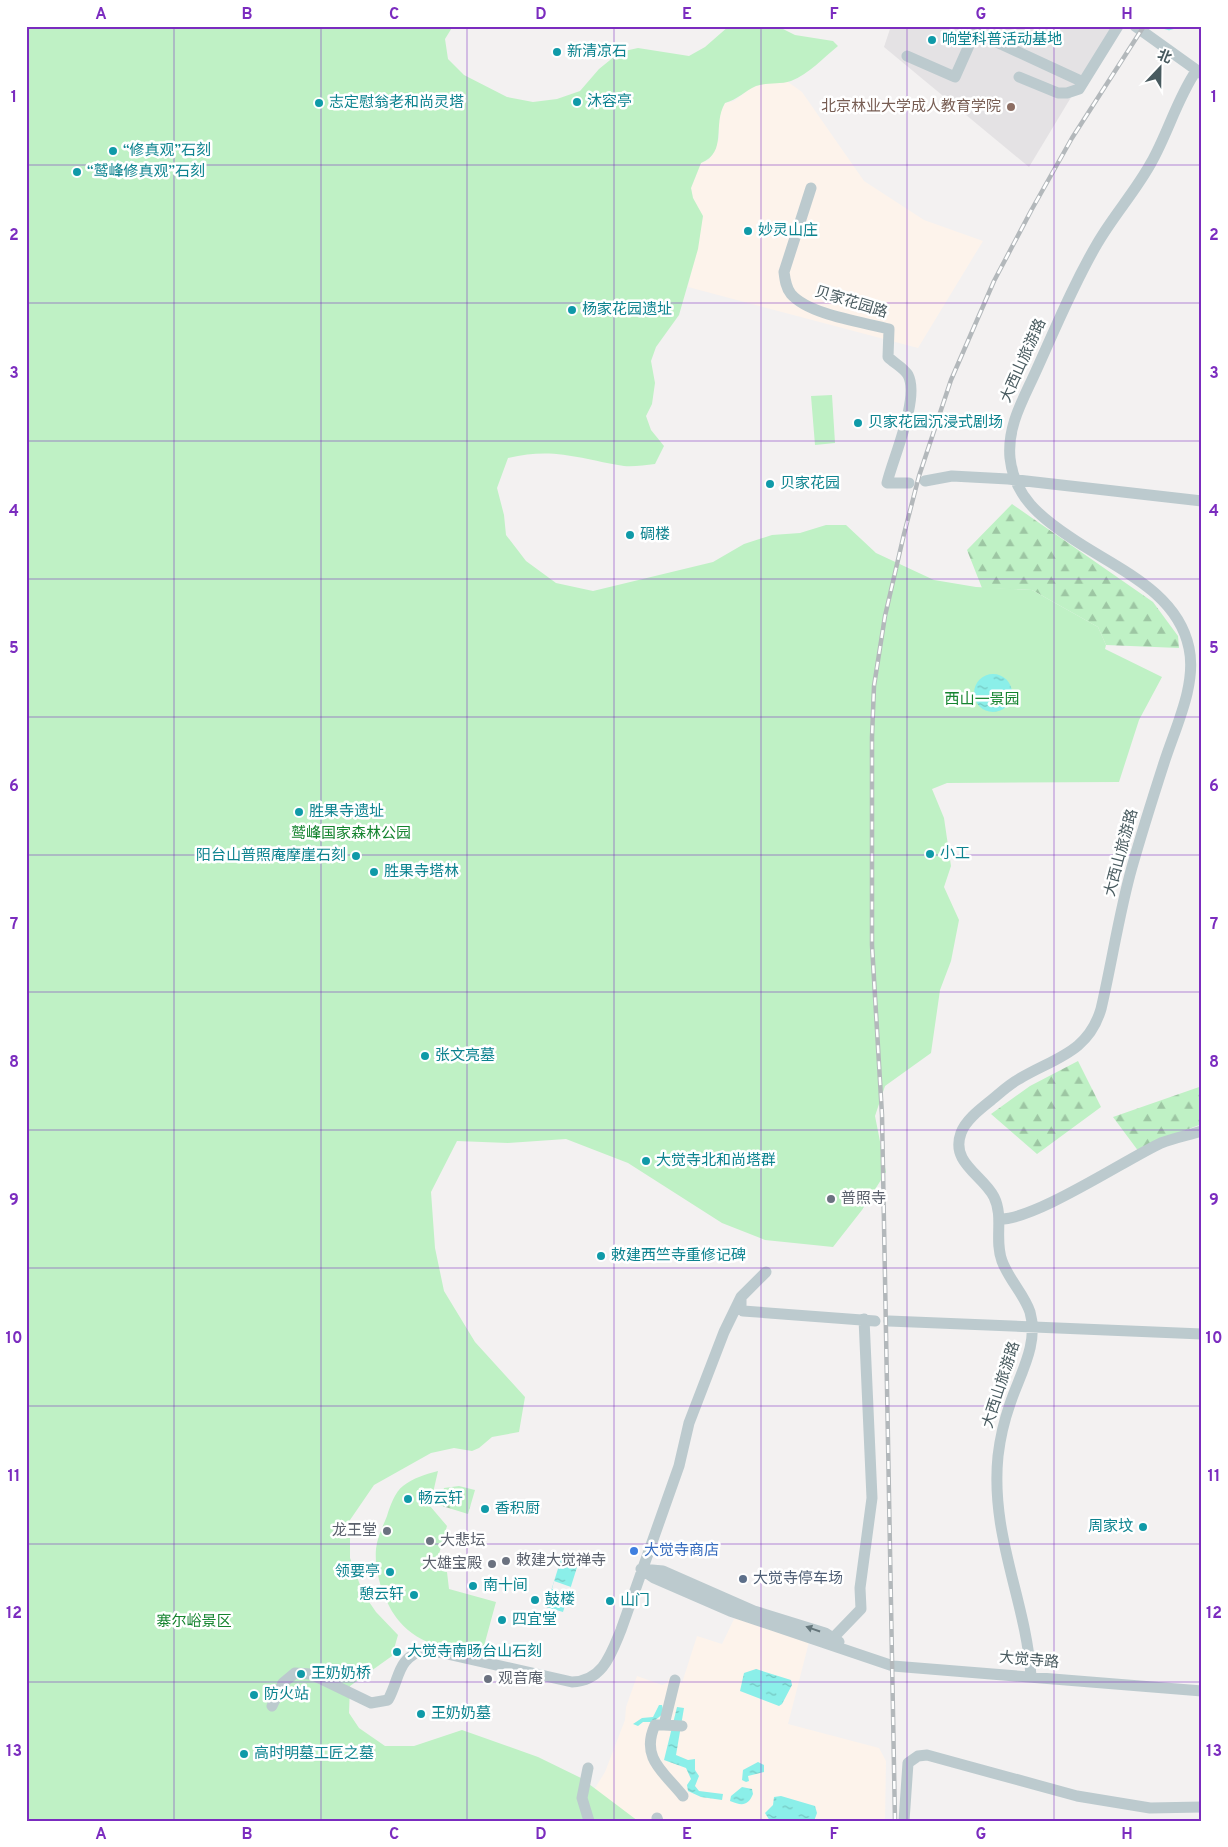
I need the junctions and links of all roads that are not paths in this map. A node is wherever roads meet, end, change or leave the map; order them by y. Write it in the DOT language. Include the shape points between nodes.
graph roads {
  1 [pos="962,26"];
  2 [pos="1118,26"];
  3 [pos="1135,26"];
  4 [pos="975,32"];
  5 [pos="907,56"];
  6 [pos="1199,72"];
  7 [pos="1019,77"];
  8 [pos="1083,82"];
  9 [pos="811,188"];
  10 [pos="1015,480"];
  11 [pos="925,481"];
  12 [pos="909,483"];
  13 [pos="1202,501"];
  14 [pos="1202,1131"];
  15 [pos="999,1219"];
  16 [pos="766,1272"];
  17 [pos="741,1297"];
  18 [pos="889,1321"];
  19 [pos="1032,1327"];
  20 [pos="1202,1334"];
  21 [pos="642,1569"];
  22 [pos="834,1638"];
  23 [pos="855,1653"];
  24 [pos="1031,1676"];
  25 [pos="675,1680"];
  26 [pos="1202,1691"];
  27 [pos="272,1706"];
  28 [pos="664,1725"];
  29 [pos="682,1726"];
  30 [pos="588,1768"];
  31 [pos="682,1796"];
  32 [pos="1202,1807"];
  33 [pos="589,1821"];
  34 [pos="904,1821"];
  1 -- 4 [label="street"];
  2 -- 8 [label="street"];
  3 -- 6 [label="street"];
  4 -- 5 [label="street" via="955,77"];
  4 -- 8 [label="street"];
  6 -- 10 [label="street, 大西山旅游路" via="1150,166 1096,245 1074,286 1020,406 1010,436 1010,461"];
  7 -- 8 [label="street" via="1058,93 1079,89"];
  9 -- 12 [label="street, 贝家花园路" via="784,272 786,286 790,294 806,305 889,329 888,357 906,372 910,394 908,412 887,483"];
  10 -- 11 [label="street" via="958,475"];
  10 -- 13 [label="street"];
  10 -- 15 [label="street, 大西山旅游路" via="1039,515 1144,584 1166,603 1178,618 1187,638 1191,668 1183,706 1132,869 1101,1010 1094,1028 1070,1053 1018,1079 1000,1093 969,1120 960,1133 961,1157 993,1195"];
  14 -- 15 [label="street" via="1163,1142 1020,1216 1010,1220"];
  15 -- 19 [label="street, 大西山旅游路" via="998,1244 1002,1262 1026,1302"];
  16 -- 17 [label="street"];
  17 -- 21 [label="street" via="724,1332 690,1423 679,1466"];
  17 -- 22 [label="street" via="743,1310 869,1320 872,1498 860,1588 861,1609"];
  18 -- 19 [label="street"];
  19 -- 20 [label="street"];
  19 -- 24 [label="street, 大西山旅游路" via="1030,1350 1005,1424 997,1478 1000,1526 1030,1654"];
  22 -- 21 [label="street, 大觉寺路, one-way" via="754,1611 663,1571"];
  21 -- 23 [label="street, 大觉寺路" via="658,1580 730,1611"];
  21 -- 27 [label="street" via="611,1656 599,1672 583,1681 565,1680 425,1649 411,1654 402,1665 388,1700 371,1704 311,1674 294,1673 283,1683"];
  22 -- 23 [label="street, 大觉寺路"];
  23 -- 24 [label="street, 大觉寺路" via="892,1666"];
  24 -- 26 [label="street, 大觉寺路"];
  25 -- 28 [label="street"];
  28 -- 29 [label="street"];
  28 -- 31 [label="street" via="654,1725 648,1739 654,1762"];
  30 -- 33 [label="street" via="582,1798"];
  32 -- 34 [label="street" via="1150,1808 1077,1796 934,1756 918,1756 908,1763"];
}
